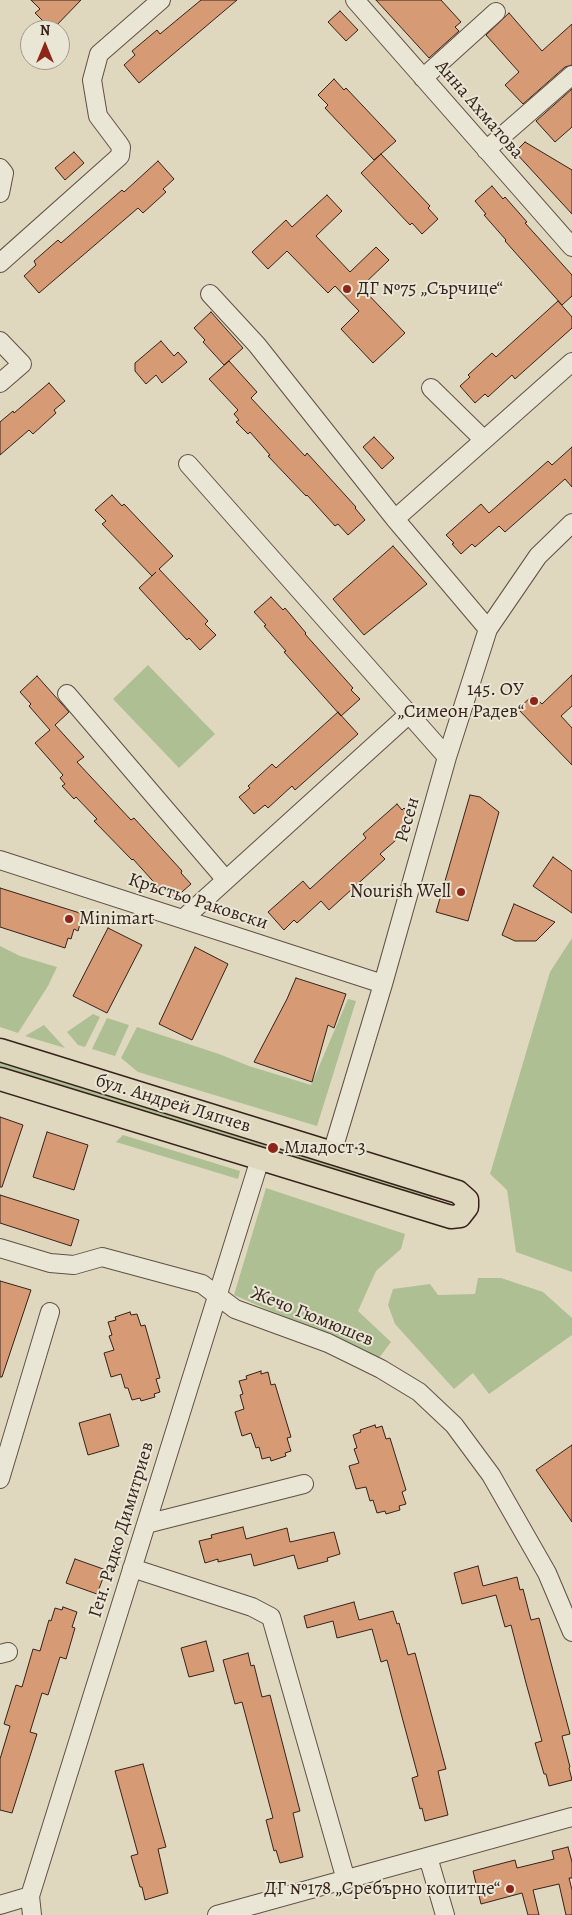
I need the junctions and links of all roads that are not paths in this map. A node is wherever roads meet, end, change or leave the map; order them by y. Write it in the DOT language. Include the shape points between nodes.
graph roads {
  1 [pos="161,0"];
  2 [pos="355,0"];
  3 [pos="496,12"];
  4 [pos="572,75"];
  5 [pos="423,78"];
  6 [pos="486,150"];
  7 [pos="0,168"];
  8 [pos="0,193"];
  9 [pos="572,245"];
  10 [pos="0,263"];
  11 [pos="210,294"];
  12 [pos="0,341"];
  13 [pos="572,362"];
  14 [pos="0,383"];
  15 [pos="431,388"];
  16 [pos="484,440"];
  17 [pos="188,464"];
  18 [pos="395,519"];
  19 [pos="572,523"];
  20 [pos="488,629"];
  21 [pos="67,694"];
  22 [pos="409,714"];
  23 [pos="448,757"];
  24 [pos="0,860"];
  25 [pos="226,880"];
  26 [pos="183,919"];
  27 [pos="383,984"];
  28 [pos="0,1050"];
  29 [pos="0,1079"];
  30 [pos="332,1152"];
  31 [pos="260,1159"];
  32 [pos="0,1248"];
  33 [pos="217,1296"];
  34 [pos="50,1312"];
  35 [pos="0,1479"];
  36 [pos="304,1484"];
  37 [pos="146,1524"];
  38 [pos="132,1568"];
  39 [pos="572,1632"];
  40 [pos="572,1817"];
  41 [pos="428,1857"];
  42 [pos="346,1880"];
  43 [pos="30,1896"];
  44 [pos="0,1904"];
  45 [pos="32,1915"];
  46 [pos="217,1915"];
  47 [pos="445,1915"];
  1 -- 10 [label="street" via="99,54 92,80 98,116 119,144 120,156"];
  2 -- 5 [label="street, Анна Ахматова"];
  3 -- 5 [label="street"];
  4 -- 6 [label="street"];
  5 -- 6 [label="street, Анна Ахматова"];
  6 -- 9 [label="street, Анна Ахматова"];
  7 -- 8 [label="street" via="4,173"];
  11 -- 18 [label="street" via="256,345"];
  12 -- 14 [label="street" via="22,364"];
  13 -- 16 [label="street"];
  15 -- 16 [label="street"];
  16 -- 18 [label="street"];
  17 -- 22 [label="street"];
  18 -- 20 [label="street"];
  19 -- 20 [label="street, Ресен" via="538,556"];
  20 -- 23 [label="street, Ресен"];
  21 -- 25 [label="street"];
  22 -- 23 [label="street"];
  22 -- 25 [label="street"];
  23 -- 27 [label="street, Ресен"];
  24 -- 26 [label="street, Кръстьо Раковски"];
  25 -- 26 [label="street"];
  26 -- 27 [label="street, Кръстьо Раковски"];
  27 -- 30 [label="street, Ресен"];
  28 -- 30 [label="main road, бул. Андрей Ляпчев"];
  29 -- 31 [label="main road, бул. Андрей Ляпчев"];
  30 -- 31 [label="main road, бул. Андрей Ляпчев" via="462,1194 467,1200 467,1207 463,1214 451,1217"];
  31 -- 33 [label="street, Ген. Радко Димитриев"];
  32 -- 33 [label="street, Жечо Гюмюшев" via="50,1263 74,1265 102,1256 202,1284"];
  33 -- 37 [label="street, Ген. Радко Димитриев"];
  33 -- 39 [label="street, Жечо Гюмюшев" via="235,1309 328,1343 381,1369 418,1392 454,1425 491,1474 547,1573"];
  34 -- 35 [label="street"];
  36 -- 37 [label="street"];
  37 -- 38 [label="street, Ген. Радко Димитриев"];
  38 -- 42 [label="street" via="252,1607 271,1617"];
  38 -- 43 [label="street, Ген. Радко Димитриев"];
  40 -- 41 [label="street"];
  41 -- 42 [label="street"];
  41 -- 47 [label="street"];
  42 -- 46 [label="street"];
  43 -- 44 [label="street"];
  43 -- 45 [label="street, Ген. Радко Димитриев"];
}
